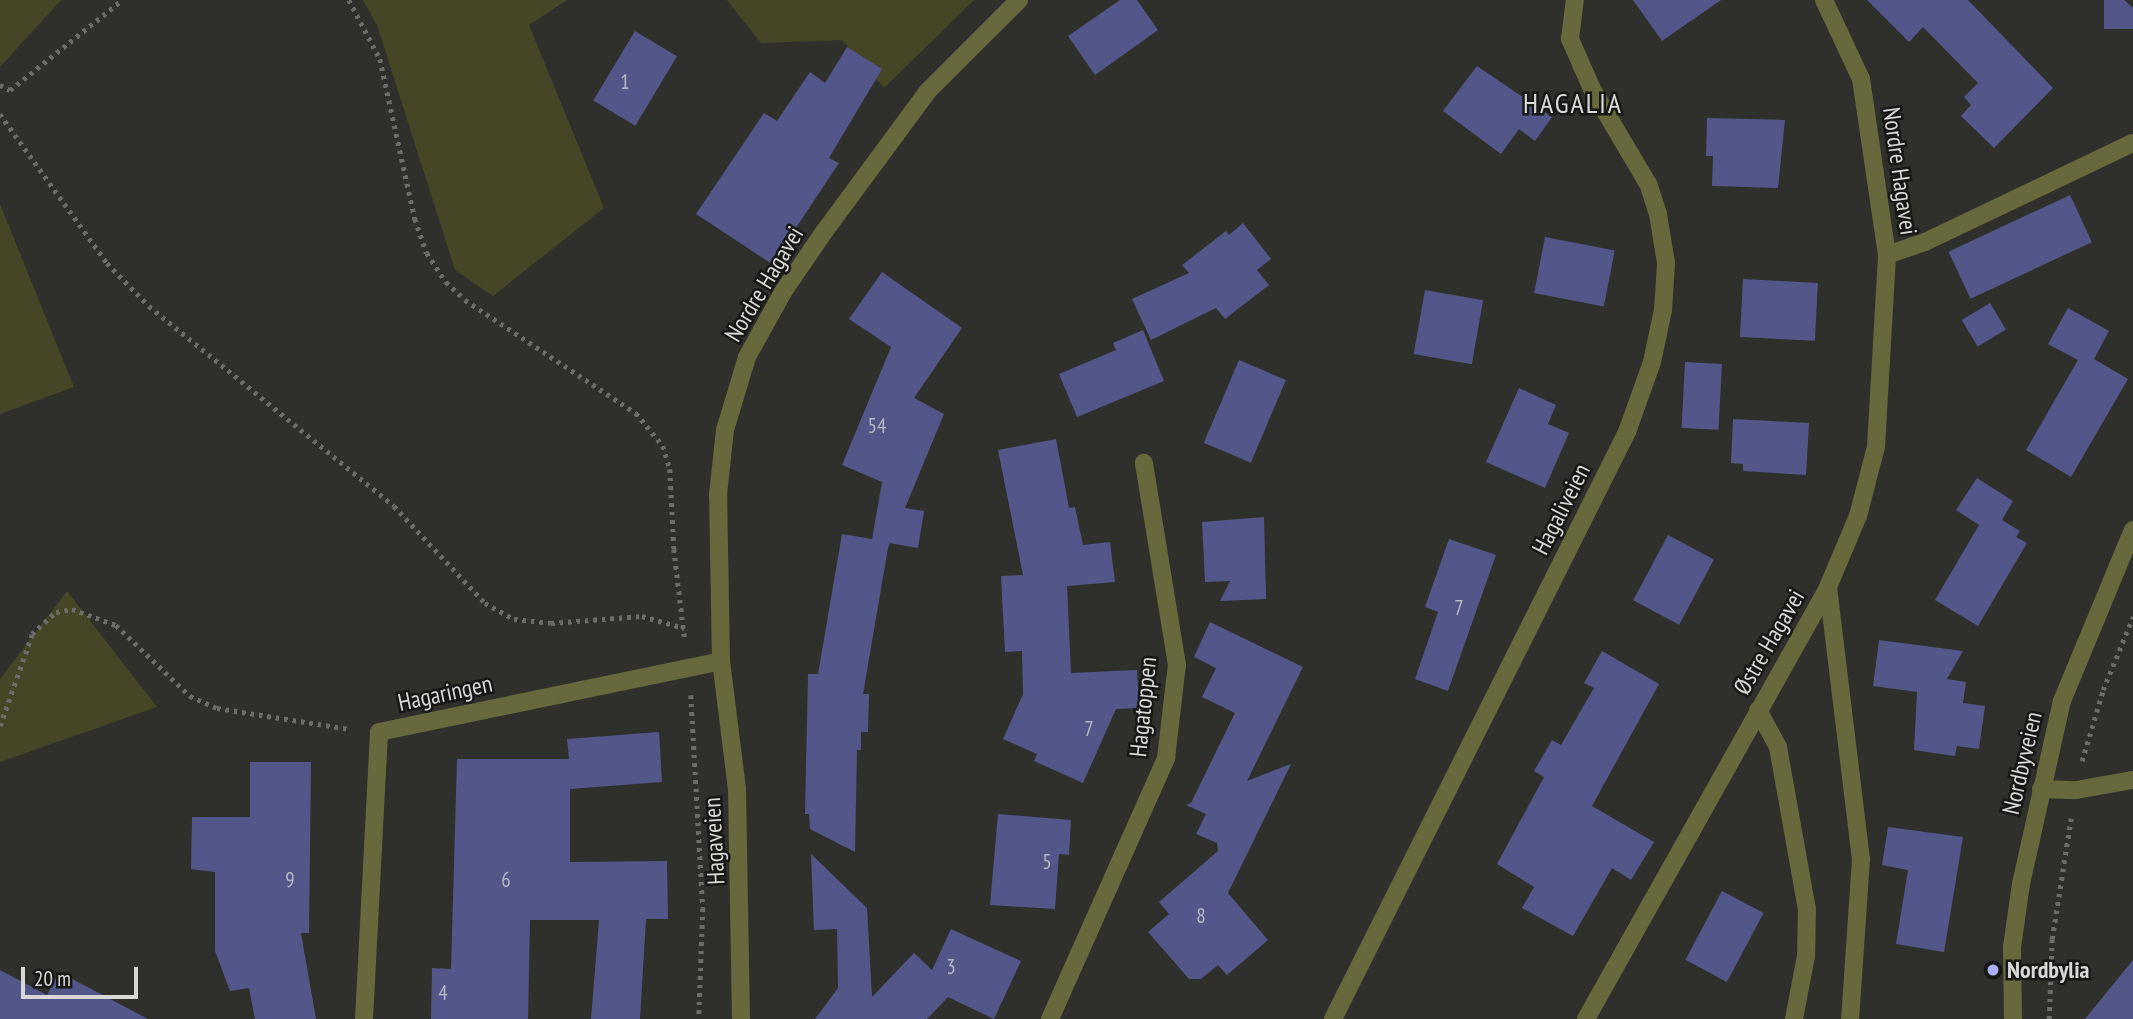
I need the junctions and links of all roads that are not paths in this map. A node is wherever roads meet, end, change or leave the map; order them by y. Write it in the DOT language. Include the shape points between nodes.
graph roads {
  1 [pos="1019,0"];
  2 [pos="1575,0"];
  3 [pos="1824,0"];
  4 [pos="2133,143"];
  5 [pos="1887,255"];
  6 [pos="1144,463"];
  7 [pos="2133,530"];
  8 [pos="1828,587"];
  9 [pos="721,661"];
  10 [pos="1758,710"];
  11 [pos="2133,780"];
  12 [pos="2041,789"];
  13 [pos="364,1019"];
  14 [pos="741,1019"];
  15 [pos="1049,1019"];
  16 [pos="1333,1019"];
  17 [pos="1586,1019"];
  18 [pos="1794,1019"];
  19 [pos="1850,1019"];
  20 [pos="2013,1019"];
  1 -- 9 [label="street, Nordre Hagavei" via="928,91 783,292 747,356 724,430 718,495"];
  2 -- 16 [label="street, Hagaliveien" via="1570,39 1592,89 1648,184 1658,214 1666,263 1663,310 1652,362 1628,432"];
  3 -- 5 [label="street, Nordre Hagavei" via="1861,79"];
  4 -- 5 [label="street, Nordre Hagavei" via="1925,242"];
  5 -- 8 [label="street, Østre Hagavei" via="1876,447 1858,516"];
  6 -- 15 [label="street, Hagatoppen" via="1177,665 1166,758"];
  7 -- 12 [label="street, Nordbyveien" via="2062,701"];
  8 -- 10 [label="street, Østre Hagavei"];
  8 -- 19 [label="street" via="1861,859"];
  9 -- 13 [label="street, Hagaringen" via="379,732"];
  9 -- 14 [label="street, Hagaveien" via="737,789"];
  10 -- 17 [label="street, Østre Hagavei"];
  10 -- 18 [label="street" via="1778,747 1807,909 1807,956"];
  11 -- 12 [label="street" via="2076,790"];
  12 -- 20 [label="street, Nordbyveien" via="2012,947"];
}
